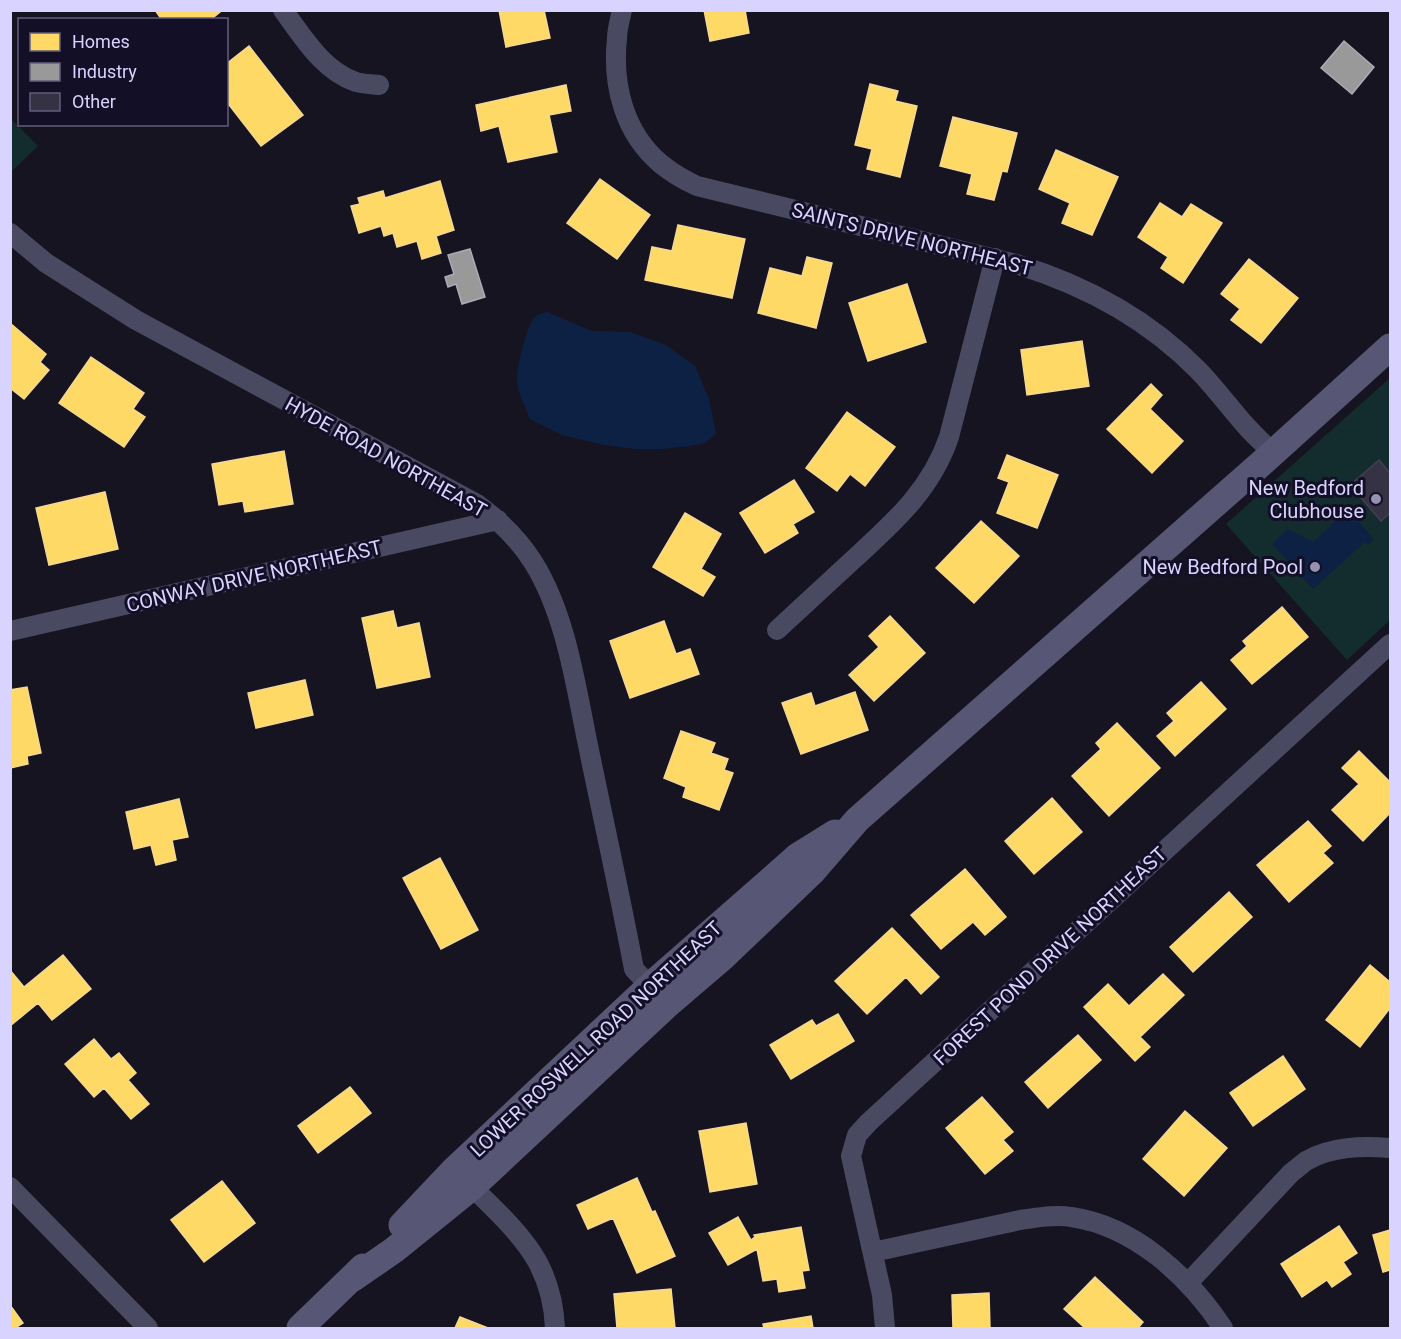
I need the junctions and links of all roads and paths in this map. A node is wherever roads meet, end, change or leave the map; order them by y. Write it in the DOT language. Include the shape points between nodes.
graph roads {
  1 [pos="283,10"];
  2 [pos="621,10"];
  3 [pos="379,85"];
  4 [pos="10,233"];
  5 [pos="995,258"];
  6 [pos="1390,347"];
  7 [pos="1273,453"];
  8 [pos="498,520"];
  9 [pos="777,630"];
  10 [pos="10,631"];
  11 [pos="1390,644"];
  12 [pos="658,996"];
  13 [pos="1390,1148"];
  14 [pos="463,1178"];
  15 [pos="10,1187"];
  16 [pos="873,1252"];
  17 [pos="1188,1283"];
  18 [pos="148,1329"];
  19 [pos="300,1329"];
  20 [pos="555,1329"];
  21 [pos="885,1329"];
  22 [pos="1223,1329"];
  1 -- 3 [label="street" via="319,58 335,71 356,82"];
  2 -- 5 [label="street, SAINTS DRIVE NORTHEAST" via="616,38 617,75 626,115 633,132 660,164 678,176 697,186"];
  4 -- 8 [label="street, HYDE ROAD NORTHEAST" via="46,263 136,320 477,504"];
  5 -- 7 [label="street, SAINTS DRIVE NORTHEAST" via="1081,288 1146,326 1200,372"];
  5 -- 9 [label="street" via="949,437 927,484 900,516"];
  6 -- 7 [label="street, LOWER ROSWELL ROAD NORTHEAST"];
  7 -- 12 [label="street, LOWER ROSWELL ROAD NORTHEAST" via="857,820 798,856"];
  8 -- 10 [label="street, CONWAY DRIVE NORTHEAST"];
  8 -- 12 [label="street, HYDE ROAD NORTHEAST" via="534,563 551,597 569,654 634,969"];
  11 -- 16 [label="street, FOREST POND DRIVE NORTHEAST" via="857,1136 851,1156"];
  12 -- 14 [label="street, LOWER ROSWELL ROAD NORTHEAST"];
  13 -- 17 [label="street" via="1345,1149 1306,1161"];
  14 -- 19 [label="street, LOWER ROSWELL ROAD NORTHEAST"];
  14 -- 20 [label="street" via="537,1262 547,1286"];
  15 -- 18 [label="street"];
  16 -- 17 [label="street" via="1020,1220 1070,1216 1108,1227 1142,1244"];
  16 -- 21 [label="street, FOREST POND DRIVE NORTHEAST"];
  17 -- 22 [label="street"];
}
